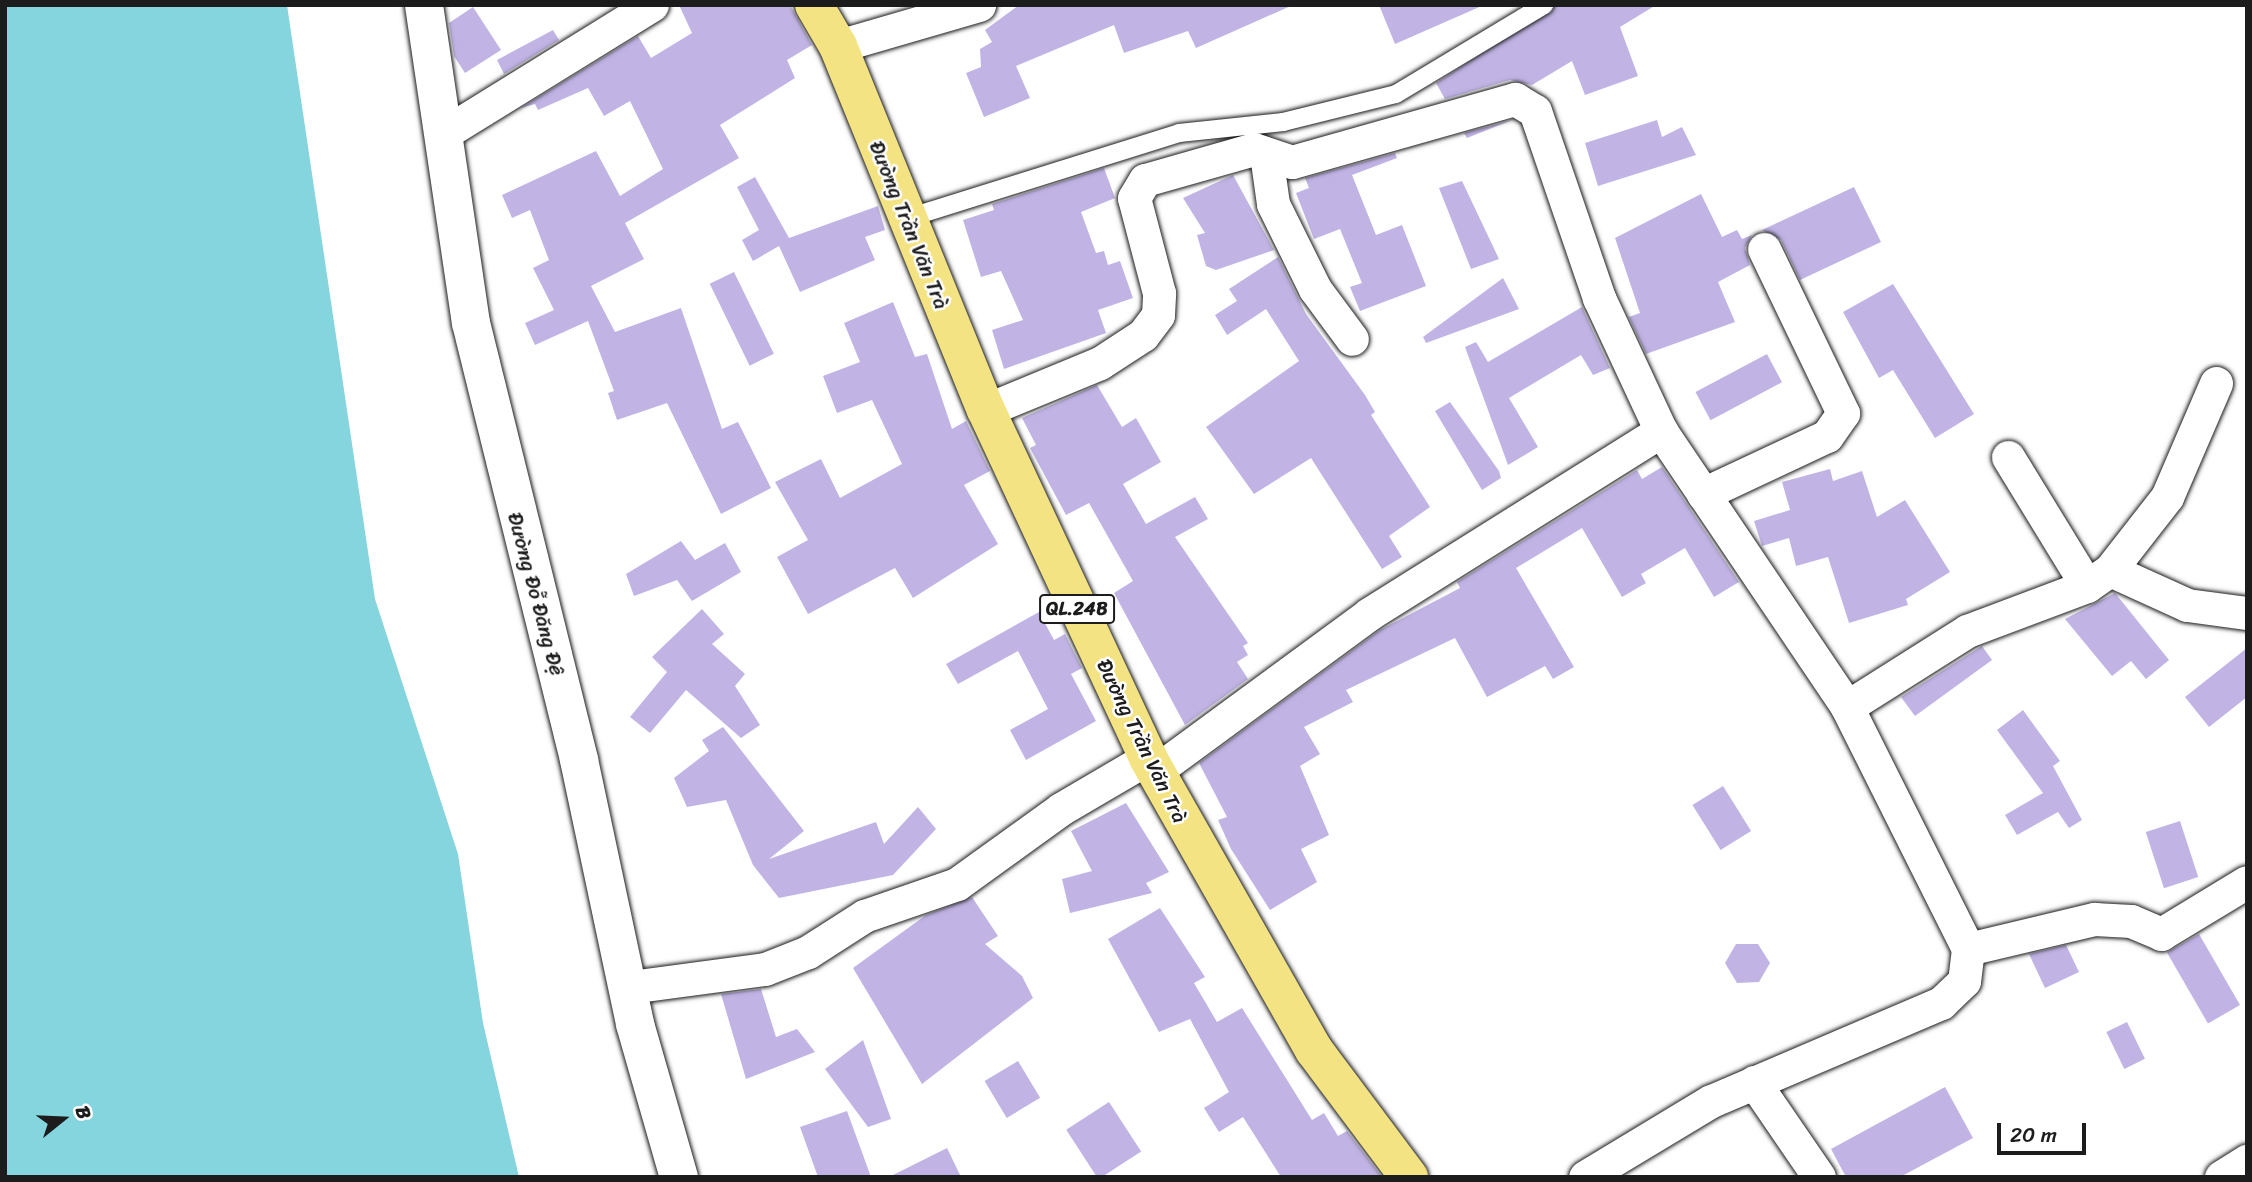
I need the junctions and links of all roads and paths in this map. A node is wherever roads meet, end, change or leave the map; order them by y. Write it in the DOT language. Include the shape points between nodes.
graph roads {
  1 [pos="424,5"];
  2 [pos="652,5"];
  3 [pos="814,5"];
  4 [pos="979,5"];
  5 [pos="1544,5"];
  6 [pos="838,46"];
  7 [pos="446,132"];
  8 [pos="1266,154"];
  9 [pos="905,219"];
  10 [pos="1764,249"];
  11 [pos="1352,339"];
  12 [pos="2216,383"];
  13 [pos="986,410"];
  14 [pos="1661,431"];
  15 [pos="2008,457"];
  16 [pos="1703,494"];
  17 [pos="2098,578"];
  18 [pos="2247,613"];
  19 [pos="1847,707"];
  20 [pos="1152,764"];
  21 [pos="2247,882"];
  22 [pos="1968,949"];
  23 [pos="630,987"];
  24 [pos="1754,1082"];
  25 [pos="2247,1161"];
  26 [pos="679,1177"];
  27 [pos="1409,1177"];
  28 [pos="1585,1177"];
  29 [pos="1819,1177"];
  30 [pos="2221,1177"];
  1 -- 7 [label="street, Đường Đỗ Đăng Đệ"];
  2 -- 7 [label="street"];
  3 -- 6 [label="main road, Đường Trần Văn Trà / QL.24B"];
  4 -- 6 [label="street"];
  5 -- 9 [label="lane" via="1396,94 1283,121 1179,133"];
  6 -- 9 [label="main road, Đường Trần Văn Trà / QL.24B"];
  7 -- 23 [label="street, Đường Đỗ Đăng Đệ" via="449,204 473,336"];
  8 -- 11 [label="street" via="1273,204 1315,289"];
  8 -- 13 [label="street" via="1236,153 1136,188 1159,293 1158,315 1143,335 1100,363"];
  8 -- 14 [label="street" via="1292,162 1484,106 1526,103 1544,133 1599,298"];
  9 -- 13 [label="main road, Đường Trần Văn Trà / QL.24B"];
  10 -- 16 [label="street" via="1843,413 1827,436"];
  12 -- 17 [label="street" via="2167,498"];
  13 -- 20 [label="main road, Đường Trần Văn Trà / QL.24B"];
  14 -- 16 [label="street"];
  14 -- 20 [label="street" via="1370,614"];
  15 -- 17 [label="street"];
  16 -- 19 [label="street"];
  17 -- 18 [label="street" via="2187,605"];
  17 -- 19 [label="street" via="1967,631"];
  19 -- 22 [label="street"];
  20 -- 23 [label="street" via="1061,809 957,884 864,916 808,952 765,969"];
  20 -- 27 [label="main road, Đường Trần Văn Trà / QL.24B" via="1198,854 1314,1051"];
  21 -- 22 [label="street" via="2161,934 2131,921 2094,919"];
  22 -- 24 [label="street" via="1964,981 1941,1003"];
  23 -- 26 [label="street, Đường Đỗ Đăng Đệ"];
  24 -- 28 [label="street"];
  24 -- 29 [label="street"];
  25 -- 30 [label="street"];
}
